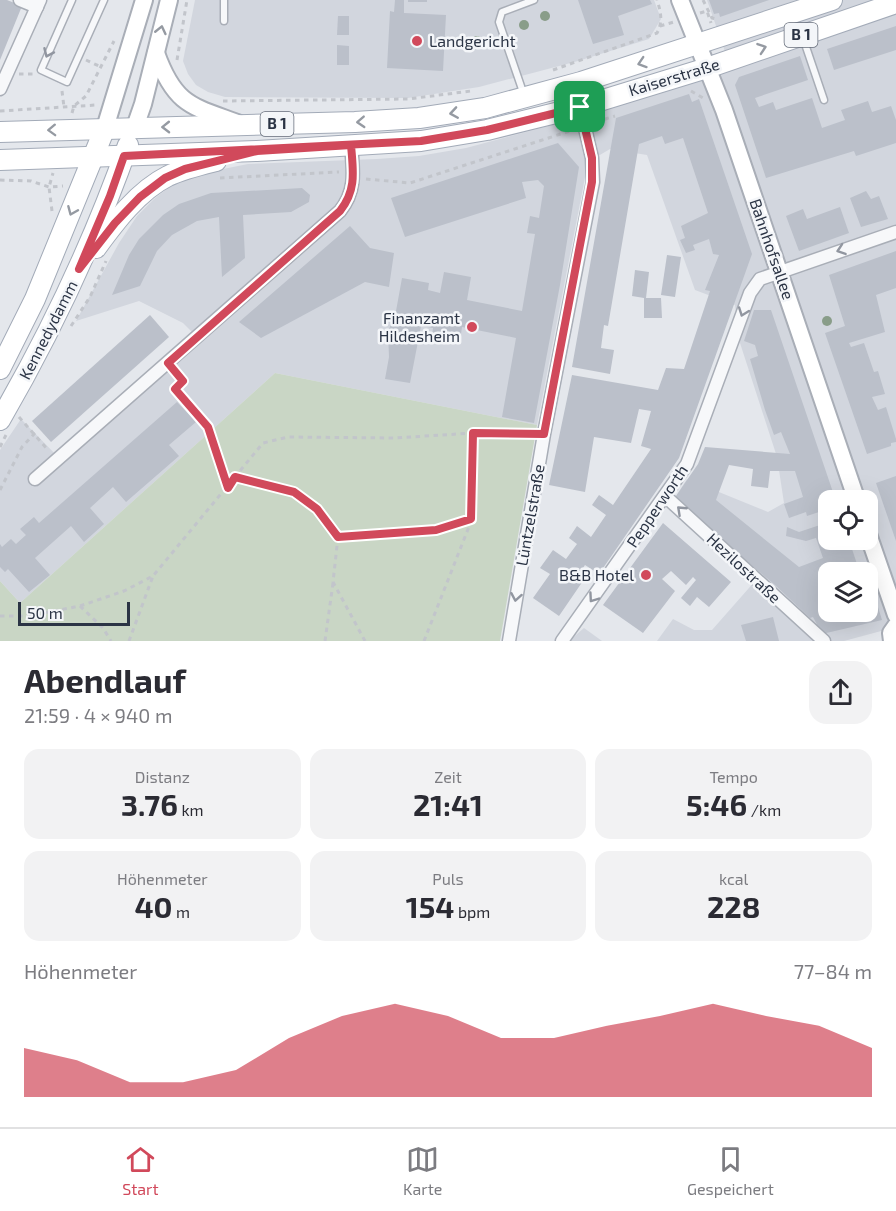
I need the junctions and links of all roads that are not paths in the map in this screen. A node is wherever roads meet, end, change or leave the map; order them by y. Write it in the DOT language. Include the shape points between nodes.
graph roads {
  1 [pos="20,0"];
  2 [pos="72,0"];
  3 [pos="104,0"];
  4 [pos="144,0"];
  5 [pos="169,0"];
  6 [pos="224,0"];
  7 [pos="534,0"];
  8 [pos="680,0"];
  9 [pos="832,0"];
  10 [pos="39,3"];
  11 [pos="896,3"];
  12 [pos="224,21"];
  13 [pos="802,35"];
  14 [pos="698,45"];
  15 [pos="156,53"];
  16 [pos="707,68"];
  17 [pos="0,89"];
  18 [pos="524,98"];
  19 [pos="824,100"];
  20 [pos="580,107"];
  21 [pos="244,125"];
  22 [pos="135,127"];
  23 [pos="105,128"];
  24 [pos="0,132"];
  25 [pos="351,145"];
  26 [pos="257,151"];
  27 [pos="124,156"];
  28 [pos="94,157"];
  29 [pos="0,160"];
  30 [pos="896,232"];
  31 [pos="79,269"];
  32 [pos="779,271"];
  33 [pos="0,369"];
  34 [pos="7,424"];
  35 [pos="35,479"];
  36 [pos="853,490"];
  37 [pos="665,496"];
  38 [pos="874,550"];
  39 [pos="896,615"];
  40 [pos="896,626"];
  41 [pos="509,641"];
  42 [pos="562,641"];
  43 [pos="824,641"];
  44 [pos="892,641"];
  1 -- 10 [label="street"];
  2 -- 3 [label="lane, one-way" via="40,70 67,82"];
  4 -- 23 [label="street, Kennedydamm"];
  15 -- 5 [label="street, Kennedydamm, one-way"];
  6 -- 12 [label="lane"];
  7 -- 18 [label="lane" via="502,12 499,22"];
  8 -- 14 [label="street, Bahnhofsallee"];
  9 -- 14 [label="main road, Kaiserstraße / B 1"];
  10 -- 17 [label="street"];
  11 -- 13 [label="main road, Kaiserstraße / B 1"];
  16 -- 13 [label="main road, Kaiserstraße / B 1, one-way"];
  13 -- 19 [label="lane"];
  14 -- 16 [label="street, Bahnhofsallee"];
  14 -- 18 [label="main road, Kaiserstraße / B 1, one-way"];
  15 -- 21 [label="street" via="164,76 181,99"];
  15 -- 22 [label="street, Kennedydamm"];
  16 -- 20 [label="main road, Kaiserstraße / B 1"];
  16 -- 32 [label="street, Bahnhofsallee"];
  18 -- 21 [label="main road, Kaiserstraße / B 1, one-way" via="419,118"];
  20 -- 25 [label="main road, Kaiserstraße / B 1" via="487,130 421,141"];
  20 -- 41 [label="street, Lüntzelstraße, one-way" via="592,158 592,182"];
  21 -- 22 [label="main road, Kaiserstraße / B 1, one-way"];
  22 -- 23 [label="main road, B 1"];
  22 -- 27 [label="main road, Kennedydamm"];
  23 -- 24 [label="main road, B 1, one-way"];
  23 -- 28 [label="main road, Kennedydamm"];
  25 -- 26 [label="main road, Kaiserstraße / B 1"];
  25 -- 35 [label="street" via="351,191 340,211"];
  26 -- 27 [label="main road, Kaiserstraße / B 1"];
  26 -- 31 [label="main road" via="185,169 165,178 115,223"];
  27 -- 28 [label="main road, B 1"];
  27 -- 31 [label="main road, Kennedydamm"];
  28 -- 29 [label="main road, B 1"];
  28 -- 33 [label="main road, Kennedydamm, one-way" via="35,298"];
  30 -- 32 [label="street, Pepperworth, one-way"];
  31 -- 34 [label="main road, Kennedydamm"];
  32 -- 36 [label="street, Bahnhofsallee"];
  32 -- 37 [label="street, Pepperworth, one-way" via="760,279 750,293 687,464"];
  37 -- 42 [label="street, Pepperworth, one-way"];
  43 -- 37 [label="street, Hezilostraße, one-way"];
  38 -- 39 [label="street"];
  40 -- 44 [label="street" via="891,633"];
}
